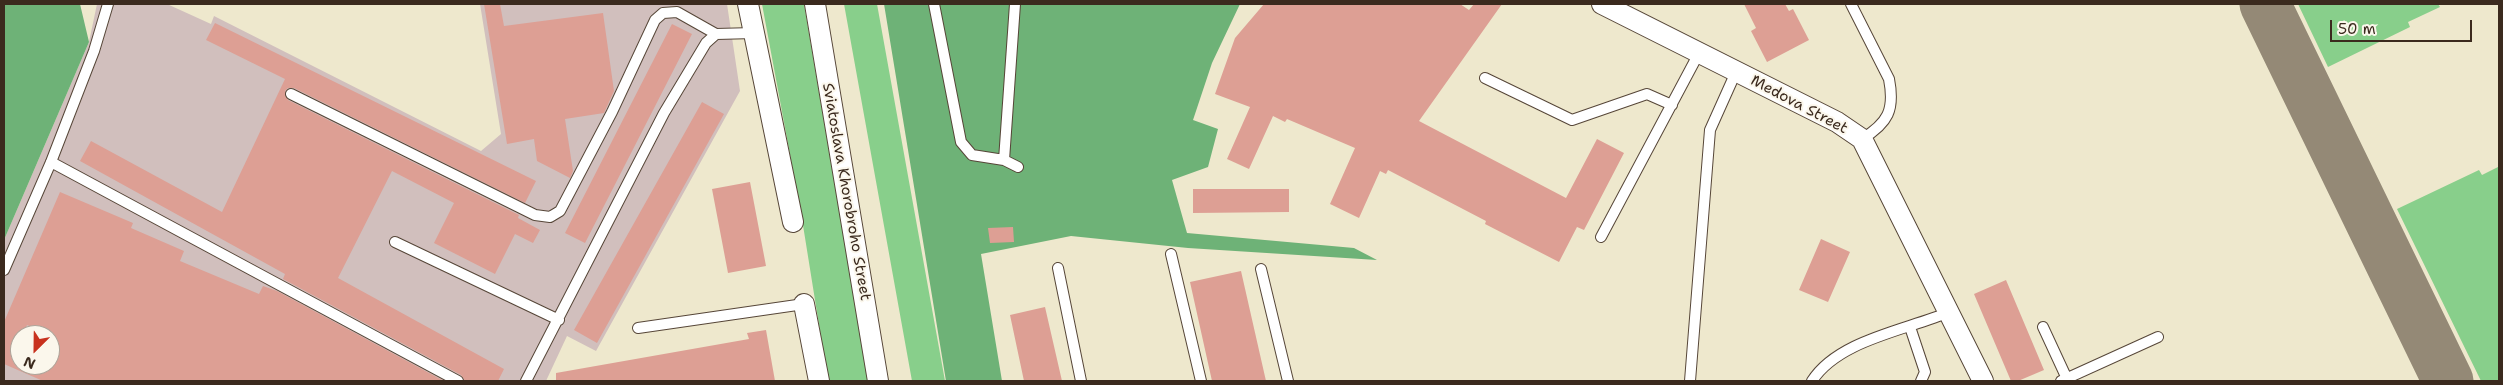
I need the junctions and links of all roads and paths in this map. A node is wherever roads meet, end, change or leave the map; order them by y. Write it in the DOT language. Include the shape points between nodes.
graph roads {
  1 [pos="108,4"];
  2 [pos="748,4"];
  3 [pos="815,4"];
  4 [pos="934,4"];
  5 [pos="1016,4"];
  6 [pos="1602,4"];
  7 [pos="1851,4"];
  8 [pos="754,33"];
  9 [pos="716,34"];
  10 [pos="1699,53"];
  11 [pos="1736,72"];
  12 [pos="1486,78"];
  13 [pos="291,94"];
  14 [pos="1672,105"];
  15 [pos="1862,139"];
  16 [pos="1004,160"];
  17 [pos="51,162"];
  18 [pos="1018,167"];
  19 [pos="793,222"];
  20 [pos="1601,237"];
  21 [pos="395,242"];
  22 [pos="1171,254"];
  23 [pos="1058,268"];
  24 [pos="1261,269"];
  25 [pos="4,270"];
  26 [pos="804,304"];
  27 [pos="1949,312"];
  28 [pos="558,320"];
  29 [pos="2043,326"];
  30 [pos="1910,327"];
  31 [pos="638,328"];
  32 [pos="2158,337"];
  33 [pos="2065,380"];
  34 [pos="458,381"];
  35 [pos="526,381"];
  36 [pos="819,381"];
  37 [pos="878,381"];
  38 [pos="1081,381"];
  39 [pos="1200,381"];
  40 [pos="1288,381"];
  41 [pos="1690,381"];
  42 [pos="1812,381"];
  43 [pos="1921,381"];
  44 [pos="1983,381"];
  1 -- 17 [label="lane" via="94,51"];
  2 -- 8 [label="street"];
  3 -- 37 [label="street, Sviatoslava Khorobroho Street"];
  4 -- 16 [label="lane" via="961,142 972,155"];
  5 -- 16 [label="lane"];
  6 -- 10 [label="street, Medova Street"];
  7 -- 15 [label="lane" via="1889,79 1891,91 1887,118"];
  8 -- 9 [label="lane"];
  8 -- 19 [label="street"];
  9 -- 13 [label="lane" via="677,12 663,13 655,20 560,211 550,217 535,215"];
  9 -- 28 [label="lane" via="706,43 664,113"];
  10 -- 11 [label="street, Medova Street"];
  10 -- 14 [label="lane"];
  11 -- 15 [label="street, Medova Street" via="1837,122"];
  11 -- 41 [label="lane" via="1710,130"];
  12 -- 14 [label="lane" via="1572,120 1647,94"];
  14 -- 20 [label="lane"];
  15 -- 27 [label="street, Medova Street"];
  16 -- 18 [label="lane"];
  17 -- 25 [label="lane"];
  17 -- 34 [label="lane"];
  21 -- 28 [label="lane"];
  22 -- 39 [label="lane"];
  23 -- 38 [label="lane"];
  24 -- 40 [label="lane"];
  26 -- 31 [label="lane"];
  26 -- 36 [label="street"];
  27 -- 30 [label="lane"];
  27 -- 44 [label="street, Medova Street"];
  28 -- 35 [label="lane"];
  29 -- 33 [label="lane"];
  30 -- 42 [label="lane" via="1851,347 1829,361"];
  30 -- 43 [label="lane" via="1926,372"];
  32 -- 33 [label="lane"];
}
